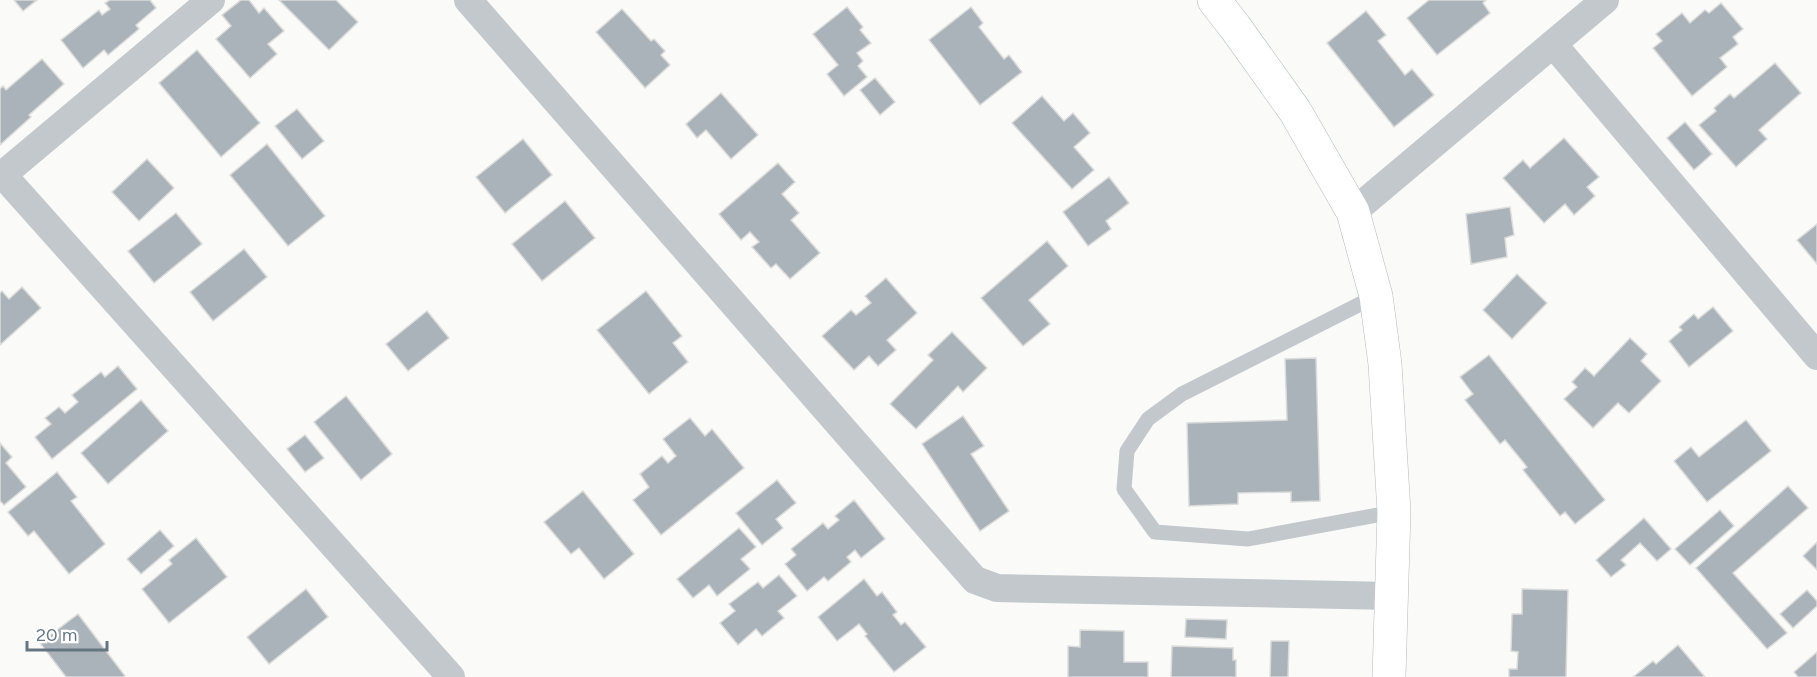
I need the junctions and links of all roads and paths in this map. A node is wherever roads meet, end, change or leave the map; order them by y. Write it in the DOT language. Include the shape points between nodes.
graph roads {
  1 [pos="211,0"];
  2 [pos="468,0"];
  3 [pos="1214,0"];
  4 [pos="1605,0"];
  5 [pos="1553,44"];
  6 [pos="1,176"];
  7 [pos="1353,212"];
  8 [pos="1376,296"];
  9 [pos="1817,356"];
  10 [pos="1394,512"];
  11 [pos="1392,596"];
  12 [pos="451,677"];
  13 [pos="1389,677"];
  1 -- 6 [label="street"];
  2 -- 11 [label="street" via="975,580 997,588"];
  3 -- 7 [label="street" via="1296,111"];
  4 -- 5 [label="street"];
  5 -- 7 [label="street"];
  5 -- 9 [label="street"];
  6 -- 12 [label="street"];
  7 -- 8 [label="street"];
  8 -- 10 [label="street" via="1385,364"];
  8 -- 10 [label="lane" via="1182,394 1148,418 1127,452 1124,489 1155,532 1248,539"];
  10 -- 11 [label="street"];
  11 -- 13 [label="street"];
}
